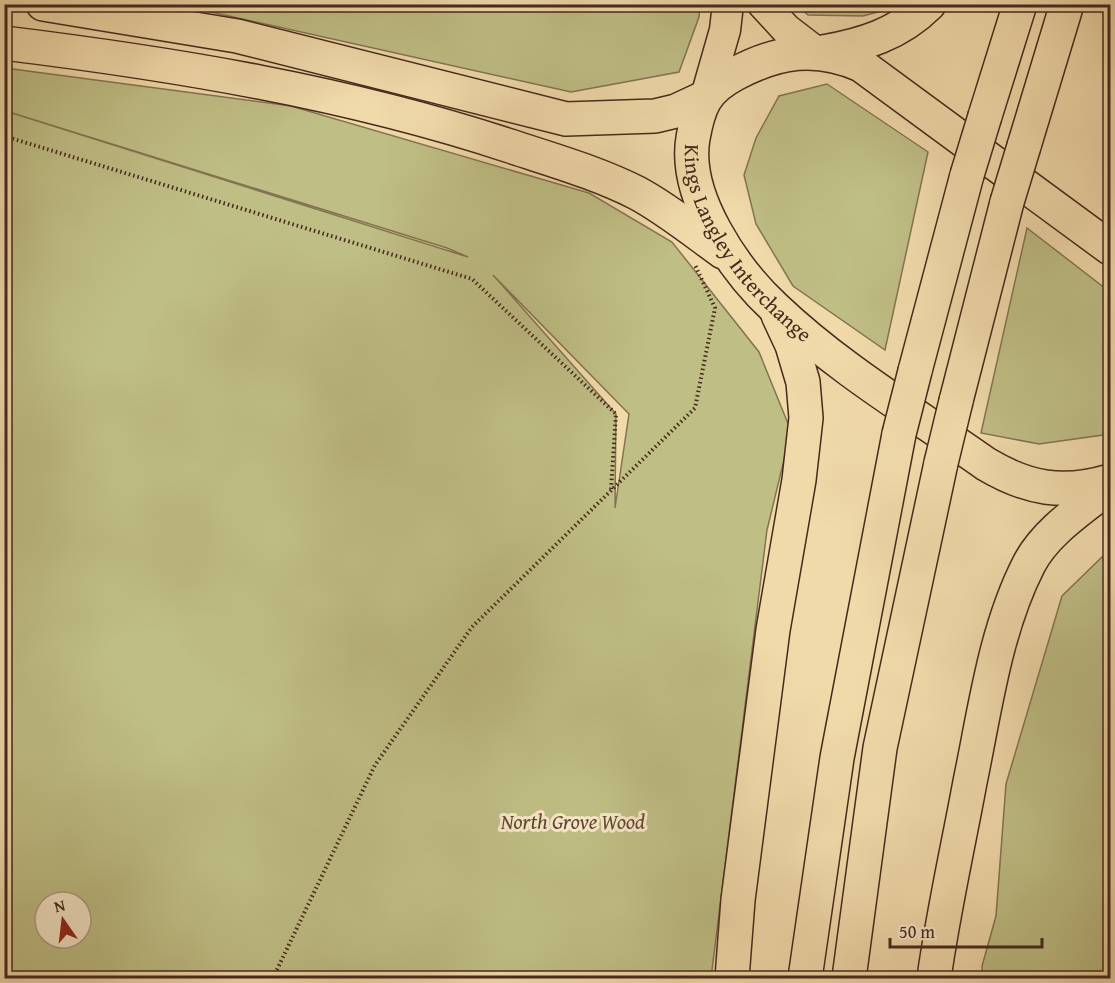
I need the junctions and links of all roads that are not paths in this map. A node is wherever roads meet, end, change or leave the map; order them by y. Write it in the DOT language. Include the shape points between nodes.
graph roads {
  1 [pos="43,4"];
  2 [pos="728,4"];
  3 [pos="763,4"];
  4 [pos="929,4"];
  5 [pos="1020,4"];
  6 [pos="1067,4"];
  7 [pos="4,43"];
  8 [pos="820,52"];
  9 [pos="705,96"];
  10 [pos="1110,248"];
  11 [pos="735,260"];
  12 [pos="774,307"];
  13 [pos="1110,481"];
  14 [pos="1110,486"];
  15 [pos="732,978"];
  16 [pos="805,978"];
  17 [pos="849,978"];
  18 [pos="934,978"];
  1 -- 9 [label="highway" via="237,36 567,119 655,116 676,111"];
  2 -- 9 [label="main road" via="725,30"];
  3 -- 8 [label="main road" via="786,29"];
  4 -- 8 [label="highway" via="892,33 851,48"];
  5 -- 16 [label="highway, bridge" via="967,175 899,434 837,758"];
  6 -- 17 [label="highway, bridge" via="1007,202 941,463 880,748"];
  7 -- 11 [label="highway" via="218,74 357,102 465,131 637,193"];
  8 -- 9 [label="highway" via="782,55 756,63"];
  8 -- 10 [label="highway" via="861,65"];
  9 -- 11 [label="highway, Kings Langley Interchange" via="692,149 694,175 704,207"];
  11 -- 12 [label="highway, Kings Langley Interchange"];
  12 -- 13 [label="highway, Kings Langley Interchange" via="831,355 1012,480 1047,489 1076,489"];
  12 -- 15 [label="highway" via="795,354 803,382 806,418 770,654 738,900"];
  14 -- 18 [label="highway" via="1043,544 1029,563 1004,627 980,731"];
}
